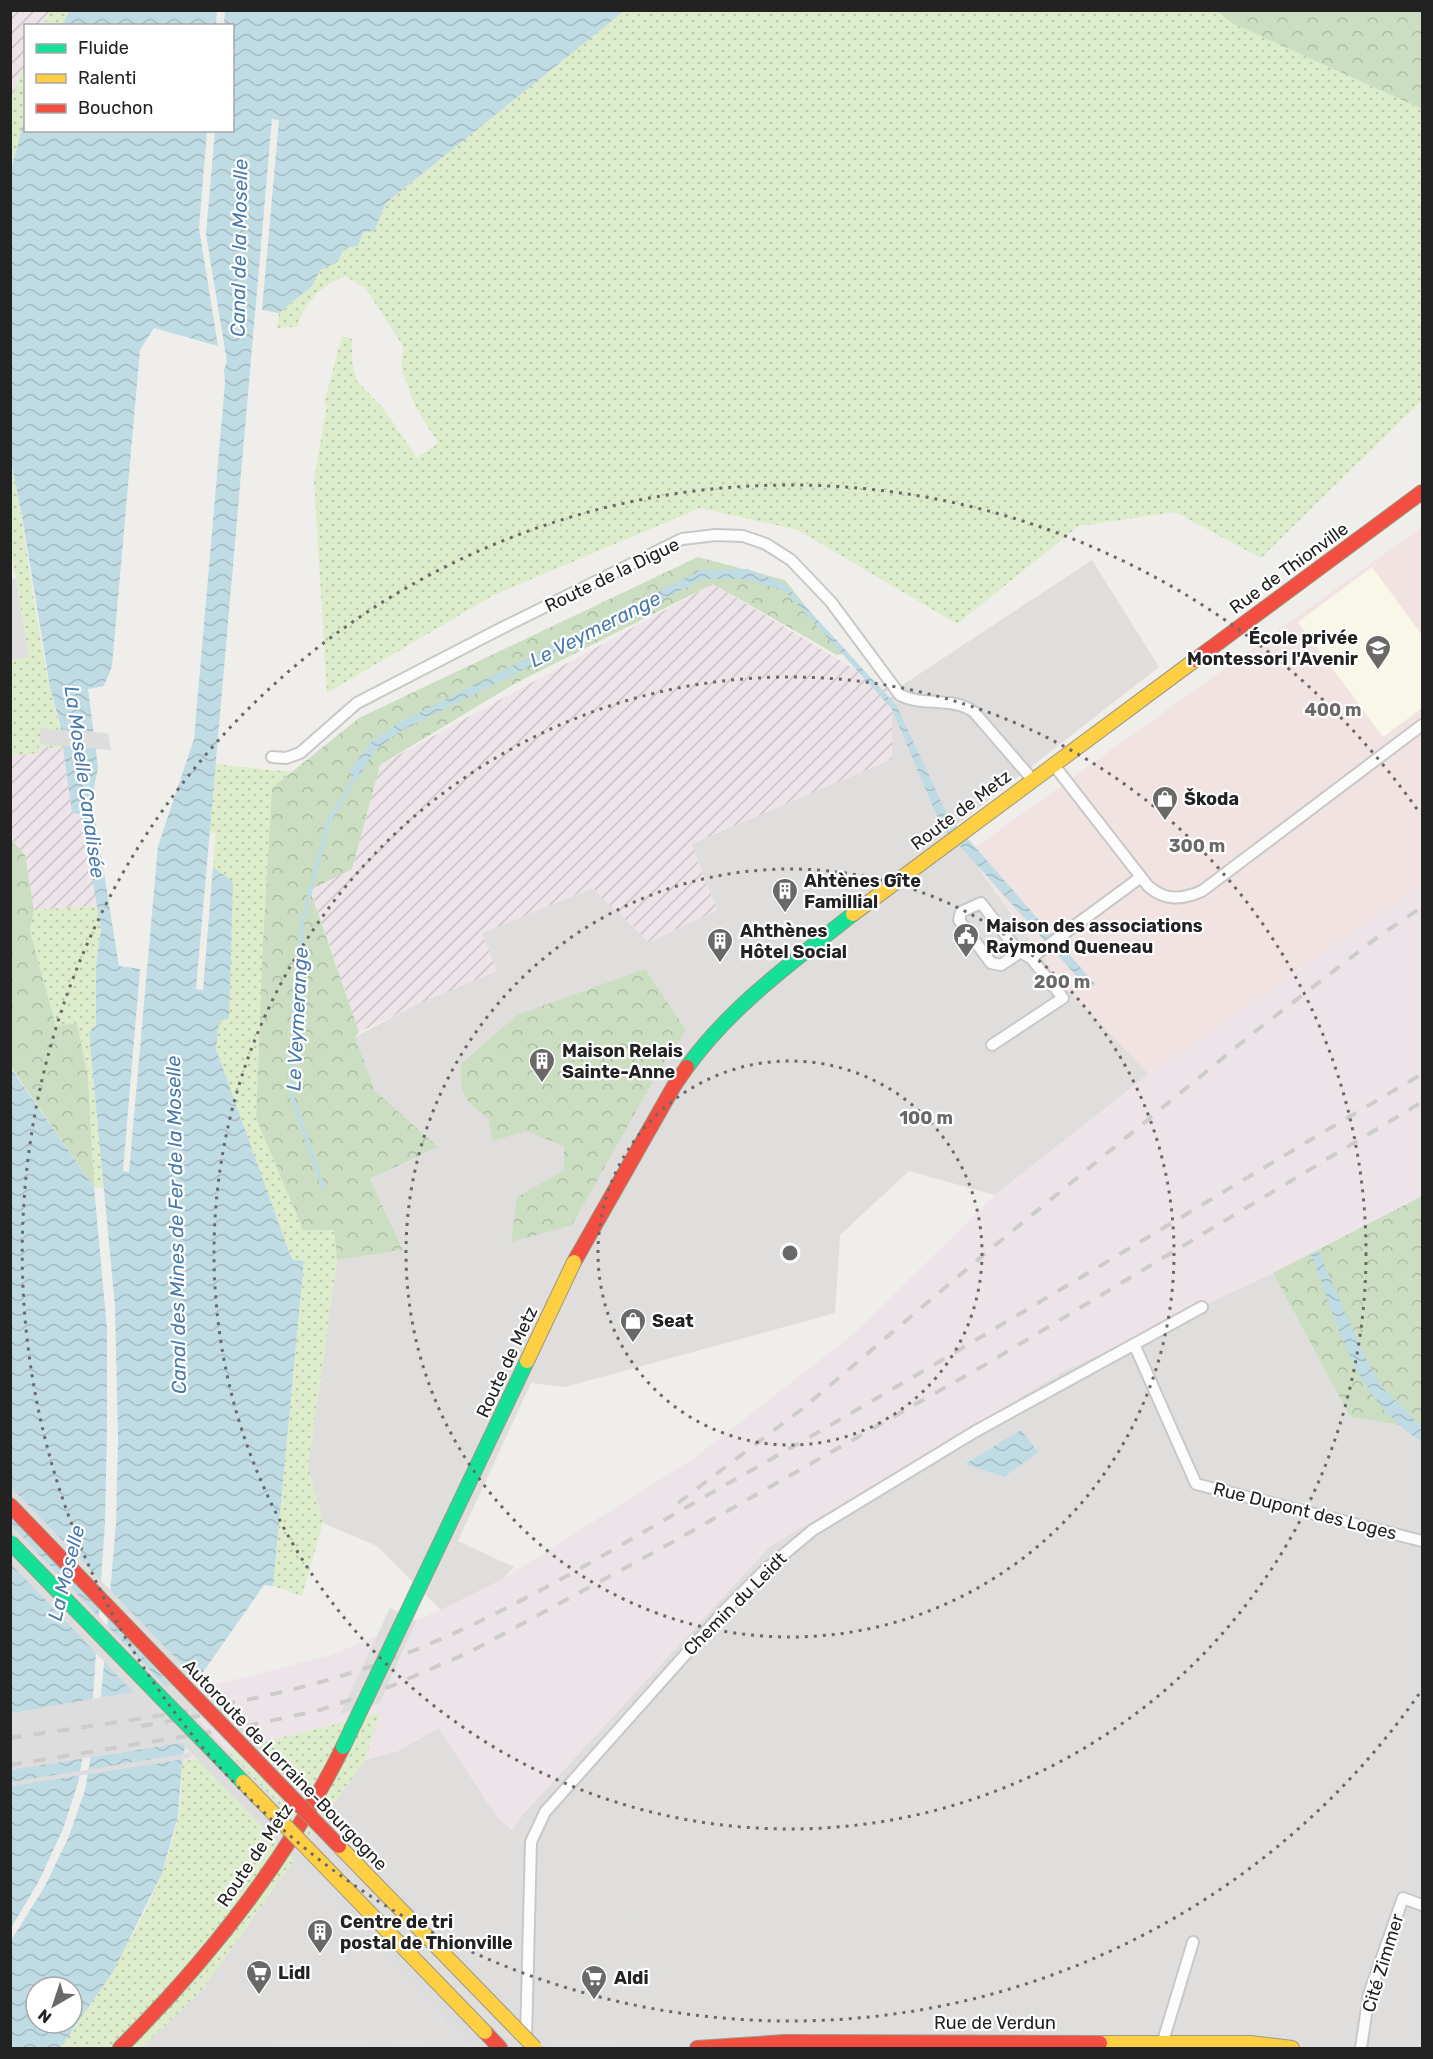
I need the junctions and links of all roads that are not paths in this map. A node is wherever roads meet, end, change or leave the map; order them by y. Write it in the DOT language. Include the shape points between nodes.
graph roads {
  1 [pos="1422,492"];
  2 [pos="1422,725"];
  3 [pos="272,757"];
  4 [pos="1053,764"];
  5 [pos="1032,779"];
  6 [pos="1141,877"];
  7 [pos="1018,951"];
  8 [pos="1031,958"];
  9 [pos="992,1045"];
  10 [pos="1202,1307"];
  11 [pos="1134,1344"];
  12 [pos="10,1505"];
  13 [pos="1422,1541"];
  14 [pos="10,1542"];
  15 [pos="1422,1905"];
  16 [pos="1193,1942"];
  17 [pos="484,2032"];
  18 [pos="1163,2042"];
  19 [pos="785,2046"];
  20 [pos="872,2046"];
  21 [pos="120,2049"];
  22 [pos="488,2049"];
  23 [pos="500,2049"];
  24 [pos="525,2049"];
  25 [pos="535,2049"];
  26 [pos="697,2049"];
  27 [pos="1292,2049"];
  28 [pos="1361,2049"];
  1 -- 4 [label="main road, Rue de Thionville"];
  2 -- 6 [label="street" via="1202,891 1170,899 1158,895"];
  3 -- 5 [label="street, Route de la Digue" via="300,753 357,703 500,629 682,539 716,535 743,536 766,544 790,560 831,602 900,695 966,706"];
  4 -- 5 [label="main road, Rue de Thionville"];
  4 -- 6 [label="street"];
  5 -- 21 [label="main road, Route de Metz, bridge" via="753,993 710,1036 656,1115 574,1262 327,1779 266,1879 175,1993"];
  6 -- 8 [label="street"];
  7 -- 7 [label="street" via="981,903 961,912 959,920 991,963 1001,965"];
  7 -- 8 [label="street"];
  8 -- 9 [label="street" via="1063,998"];
  10 -- 11 [label="street, Chemin du Leidt"];
  11 -- 13 [label="street, Rue Dupont des Loges" via="1196,1484"];
  11 -- 24 [label="street, Chemin du Leidt" via="985,1425 813,1530 724,1610 545,1812 531,1842"];
  12 -- 25 [label="main road, Autoroute de Lorraine-Bourgogne, bridge"];
  14 -- 17 [label="main road, bridge"];
  15 -- 28 [label="street, Cité Zimmer" via="1404,1898 1399,1908 1369,1994"];
  16 -- 18 [label="street"];
  17 -- 22 [label="main road"];
  17 -- 23 [label="main road"];
  18 -- 20 [label="main road, Rue de Verdun"];
  18 -- 27 [label="main road, Rue de Verdun" via="1250,2043"];
  19 -- 20 [label="main road, Rue de Verdun"];
  19 -- 26 [label="main road, Rue de Verdun"];
}
